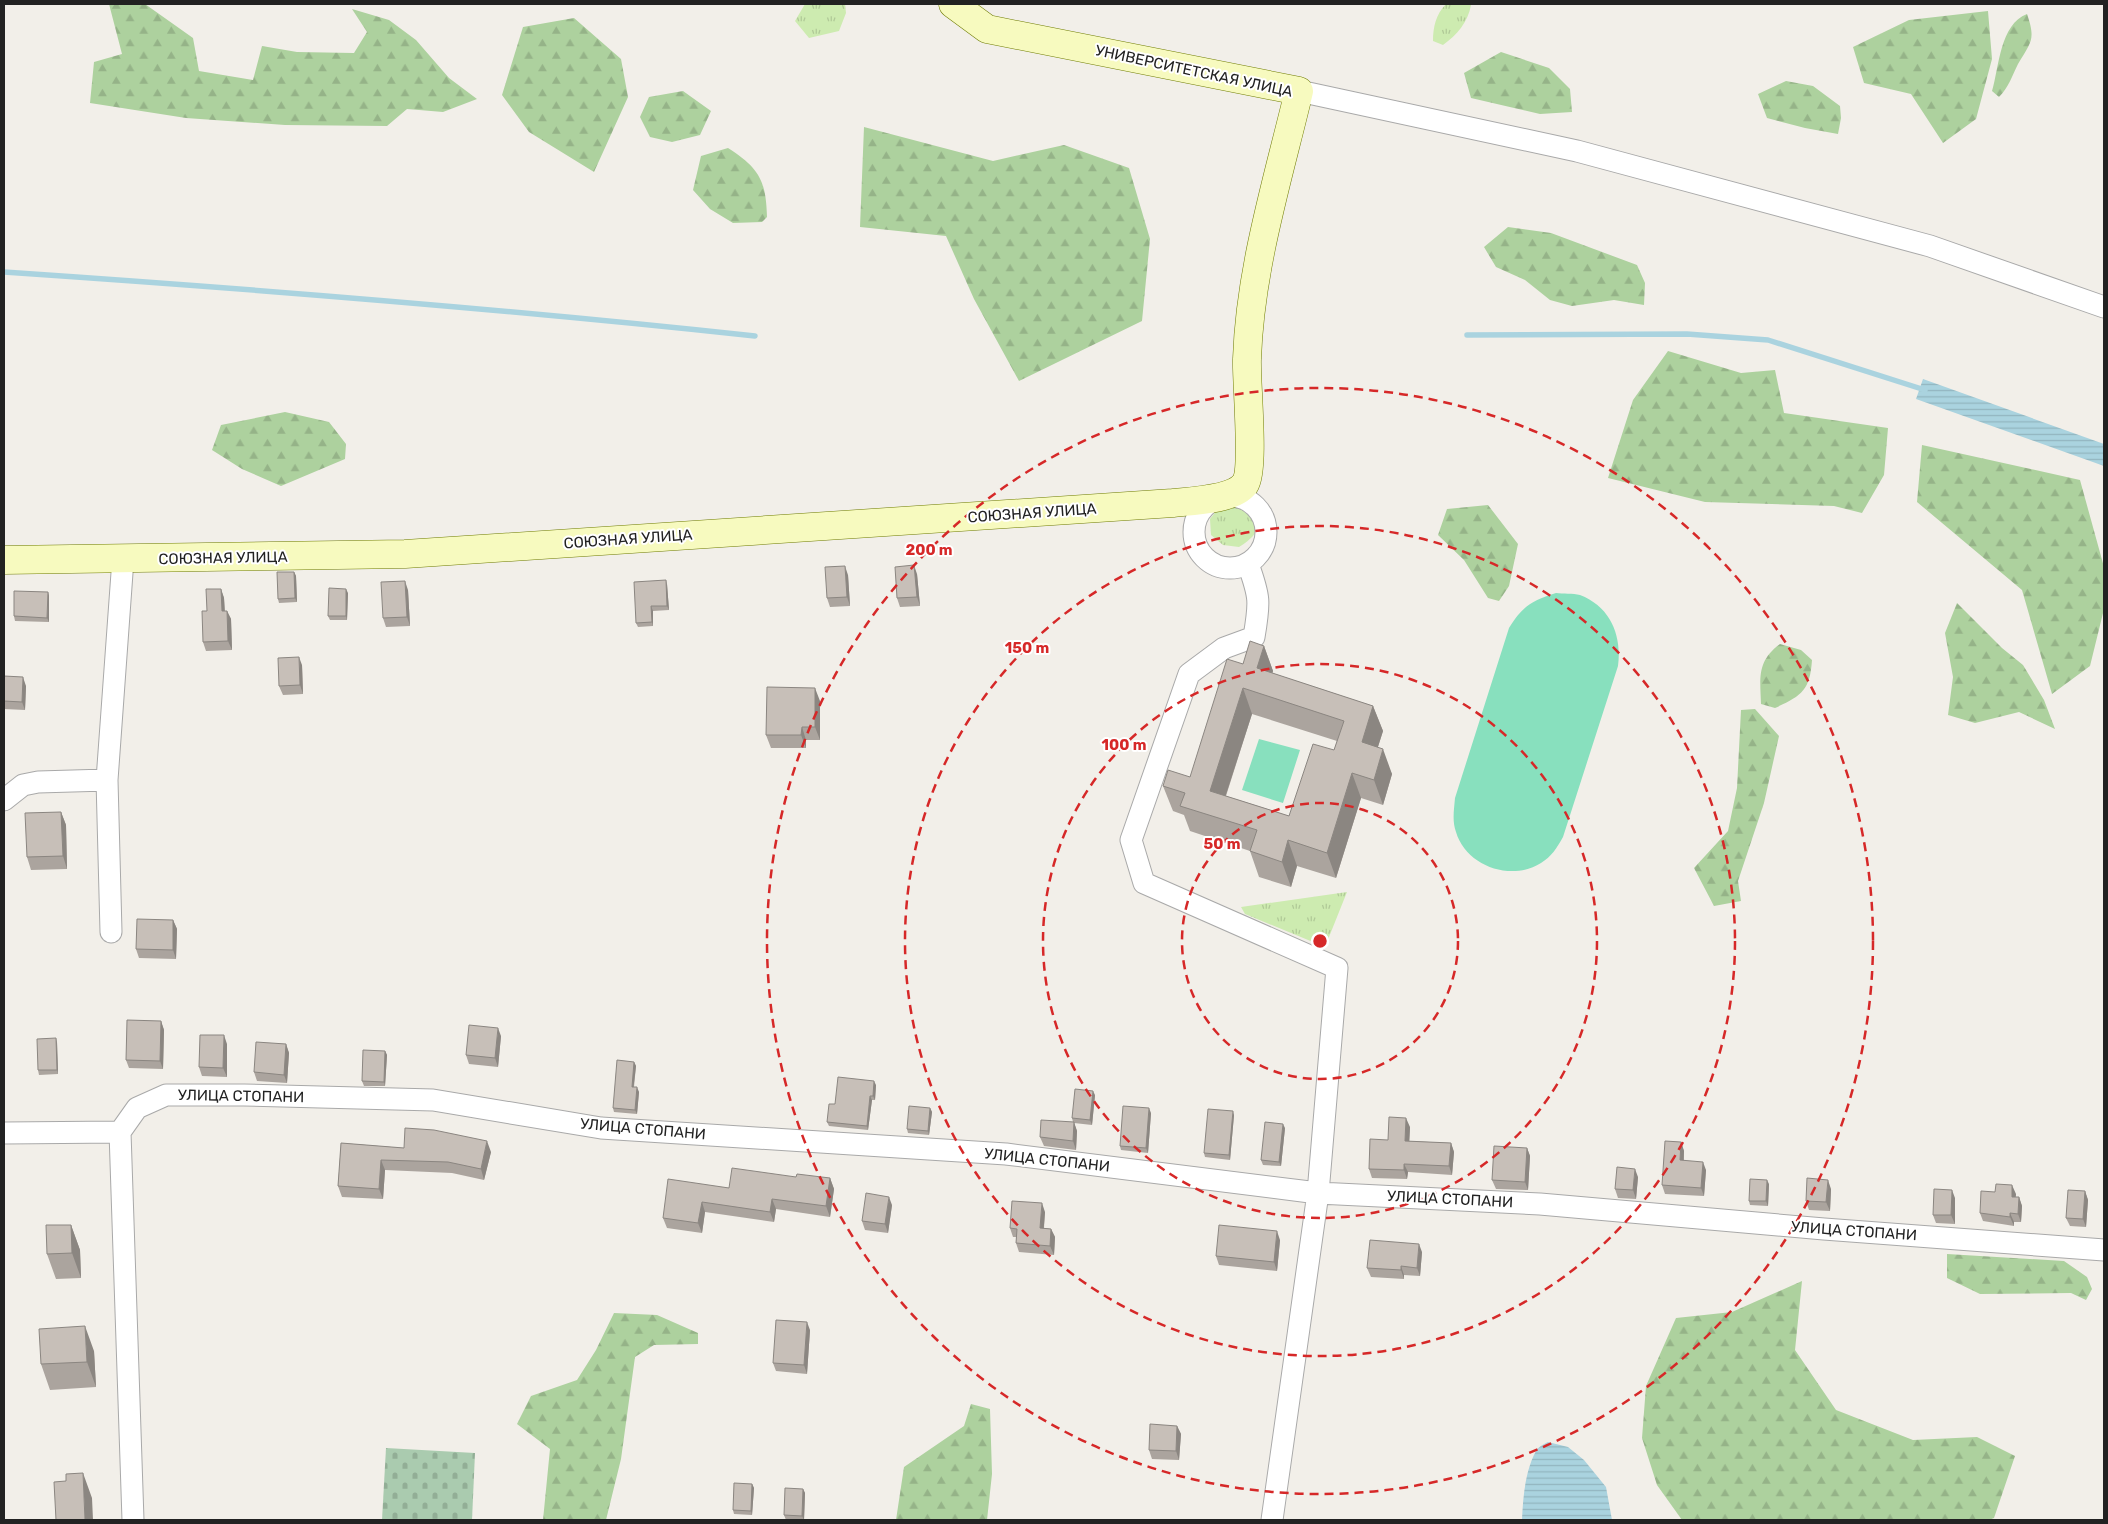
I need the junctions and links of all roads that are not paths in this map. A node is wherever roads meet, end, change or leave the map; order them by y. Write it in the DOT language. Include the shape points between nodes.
graph roads {
  1 [pos="953,4"];
  2 [pos="1299,91"];
  3 [pos="2104,307"];
  4 [pos="1249,493"];
  5 [pos="1219,497"];
  6 [pos="123,559"];
  7 [pos="4,560"];
  8 [pos="1248,564"];
  9 [pos="107,780"];
  10 [pos="4,800"];
  11 [pos="111,932"];
  12 [pos="120,1132"];
  13 [pos="4,1133"];
  14 [pos="1318,1192"];
  15 [pos="2104,1250"];
  16 [pos="132,1520"];
  17 [pos="1272,1520"];
  1 -- 2 [label="street, УНИВЕРСИТЕТСКАЯ УЛИЦА" via="988,29"];
  2 -- 3 [label="street" via="1587,153 1930,246"];
  2 -- 4 [label="street, УНИВЕРСИТЕТСКАЯ УЛИЦА" via="1259,256 1247,358"];
  4 -- 5 [label="street, СОЮЗНАЯ УЛИЦА" via="1241,488"];
  4 -- 8 [label="street" via="1265,523 1266,535 1257,556"];
  5 -- 6 [label="street, СОЮЗНАЯ УЛИЦА" via="1163,504 405,554"];
  5 -- 8 [label="street" via="1208,503 1195,522 1196,546 1213,564 1225,568"];
  6 -- 7 [label="street, СОЮЗНАЯ УЛИЦА"];
  6 -- 9 [label="street"];
  8 -- 14 [label="street" via="1259,594 1254,637 1224,648 1189,674 1132,840 1144,884 1337,968"];
  9 -- 10 [label="street" via="38,782 23,786"];
  9 -- 11 [label="street"];
  12 -- 13 [label="street"];
  12 -- 14 [label="street, УЛИЦА СТОПАНИ" via="137,1108 166,1095 433,1100 601,1128 1006,1154"];
  12 -- 16 [label="street"];
  14 -- 15 [label="street, УЛИЦА СТОПАНИ" via="1540,1204"];
  14 -- 17 [label="street"];
}
